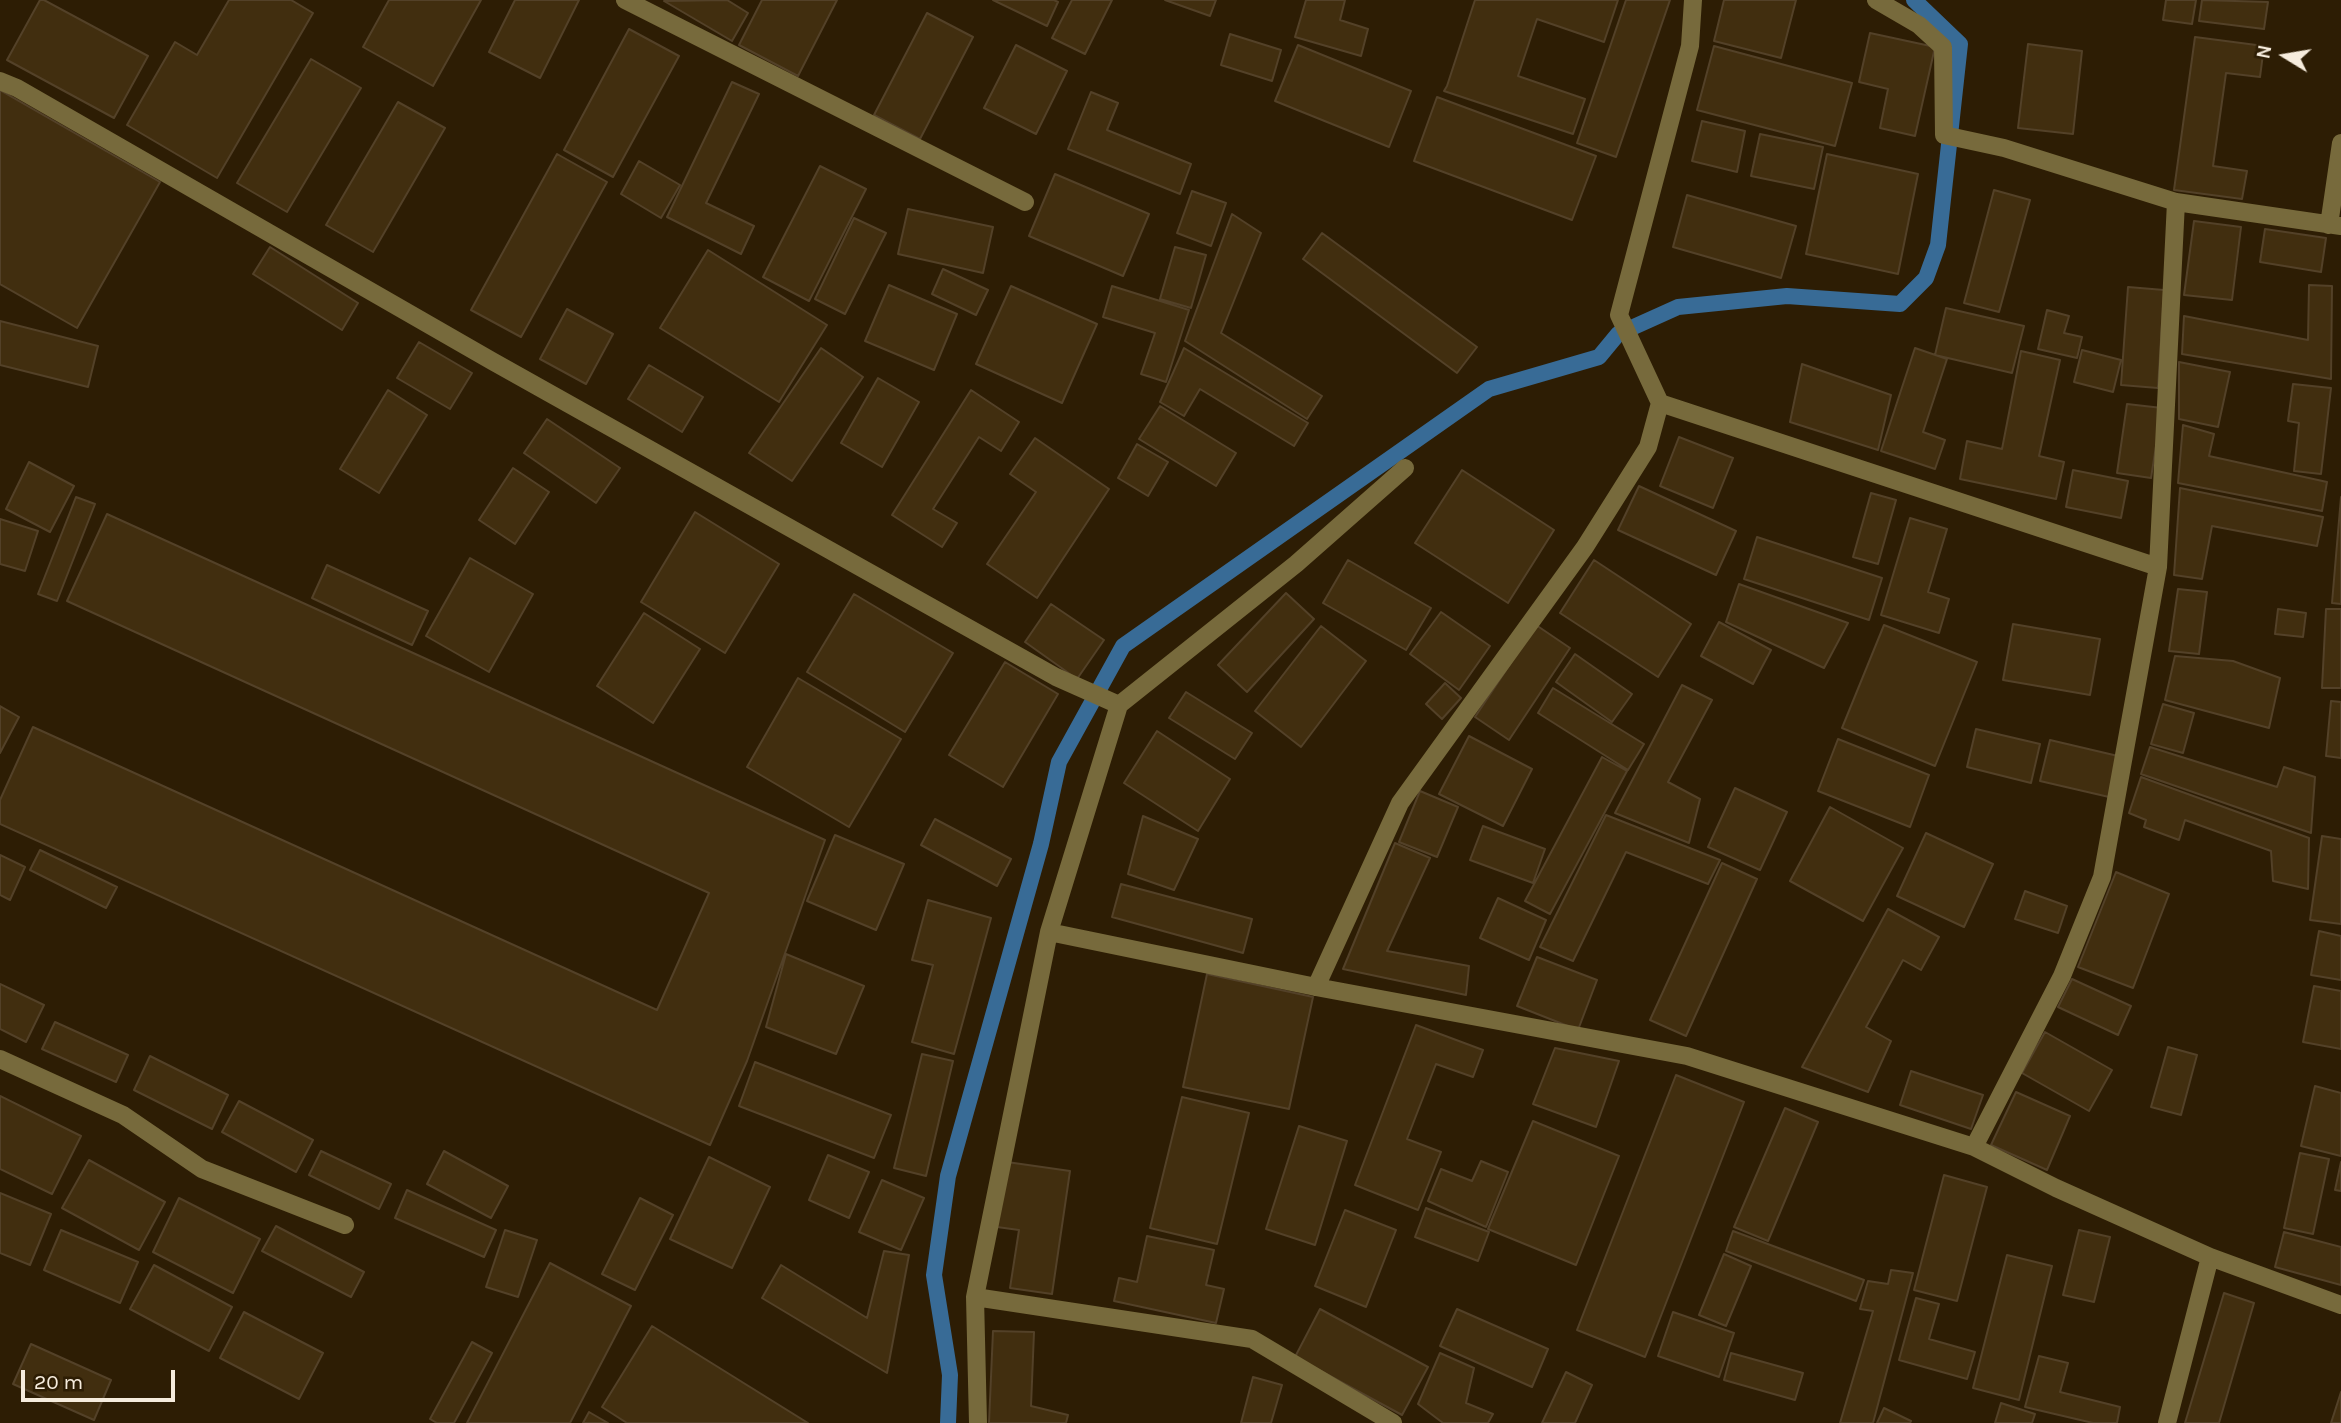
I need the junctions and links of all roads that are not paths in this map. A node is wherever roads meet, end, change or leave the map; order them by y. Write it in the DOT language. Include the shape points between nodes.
graph roads {
  1 [pos="625,0"];
  2 [pos="1693,0"];
  3 [pos="1876,0"];
  4 [pos="0,81"];
  5 [pos="2341,143"];
  6 [pos="1026,202"];
  7 [pos="2176,202"];
  8 [pos="2335,225"];
  9 [pos="1660,403"];
  10 [pos="1405,468"];
  11 [pos="2158,567"];
  12 [pos="1119,705"];
  13 [pos="1049,932"];
  14 [pos="1316,987"];
  15 [pos="0,1059"];
  16 [pos="1974,1147"];
  17 [pos="345,1225"];
  18 [pos="2210,1257"];
  19 [pos="975,1297"];
  20 [pos="2341,1305"];
  21 [pos="978,1423"];
  22 [pos="1393,1423"];
  23 [pos="2167,1423"];
  1 -- 6 [label="street"];
  2 -- 9 [label="street" via="1690,46 1619,315"];
  3 -- 7 [label="street" via="1919,25 1942,47 1944,135 2004,148"];
  4 -- 12 [label="street" via="1056,677"];
  5 -- 8 [label="street"];
  7 -- 8 [label="street"];
  7 -- 11 [label="street"];
  9 -- 11 [label="street"];
  9 -- 14 [label="street" via="1648,447 1585,547 1400,803"];
  10 -- 12 [label="street" via="1296,564"];
  11 -- 16 [label="street" via="2102,877 2062,976"];
  12 -- 13 [label="street"];
  13 -- 14 [label="street"];
  13 -- 19 [label="street"];
  14 -- 16 [label="street" via="1687,1056"];
  15 -- 17 [label="street" via="123,1115 202,1169"];
  16 -- 18 [label="street"];
  18 -- 20 [label="street"];
  18 -- 23 [label="street"];
  19 -- 21 [label="street"];
  19 -- 22 [label="street" via="1252,1339"];
}
